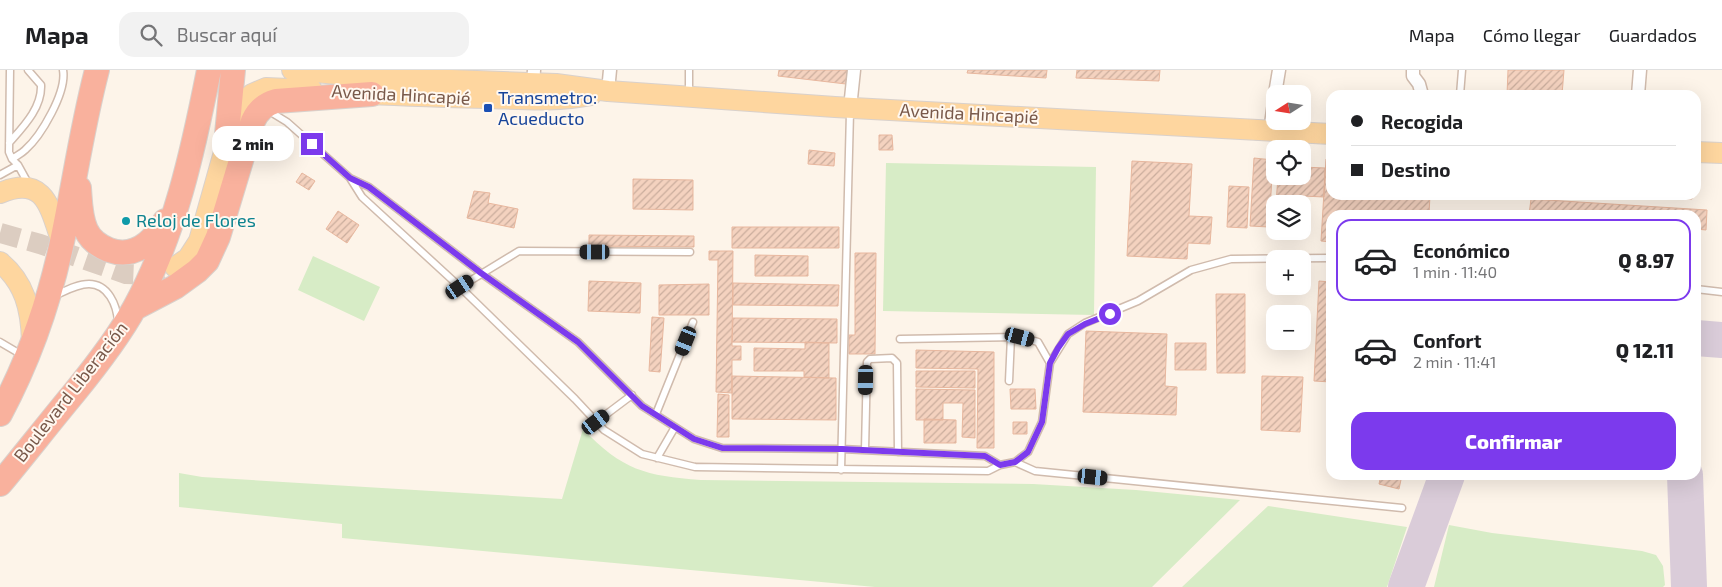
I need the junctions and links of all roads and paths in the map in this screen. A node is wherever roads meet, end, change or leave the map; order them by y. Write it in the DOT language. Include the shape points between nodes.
graph roads {
  1 [pos="10,70"];
  2 [pos="28,70"];
  3 [pos="63,70"];
  4 [pos="97,70"];
  5 [pos="210,70"];
  6 [pos="233,70"];
  7 [pos="292,70"];
  8 [pos="610,70"];
  9 [pos="689,70"];
  10 [pos="854,70"];
  11 [pos="1279,70"];
  12 [pos="1413,70"];
  13 [pos="1462,70"];
  14 [pos="1640,70"];
  15 [pos="534,76"];
  16 [pos="1277,85"];
  17 [pos="1421,90"];
  18 [pos="1460,90"];
  19 [pos="1638,90"];
  20 [pos="608,91"];
  21 [pos="372,94"];
  22 [pos="689,97"];
  23 [pos="262,107"];
  24 [pos="850,108"];
  25 [pos="1266,130"];
  26 [pos="1270,130"];
  27 [pos="1326,134"];
  28 [pos="8,144"];
  29 [pos="226,145"];
  30 [pos="1701,152"];
  31 [pos="1722,153"];
  32 [pos="12,160"];
  33 [pos="18,165"];
  34 [pos="76,166"];
  35 [pos="0,175"];
  36 [pos="186,175"];
  37 [pos="350,178"];
  38 [pos="30,187"];
  39 [pos="0,193"];
  40 [pos="62,243"];
  41 [pos="690,252"];
  42 [pos="1326,258"];
  43 [pos="0,262"];
  44 [pos="175,267"];
  45 [pos="481,273"];
  46 [pos="460,287"];
  47 [pos="1701,290"];
  48 [pos="1722,292"];
  49 [pos="48,299"];
  50 [pos="135,308"];
  51 [pos="693,322"];
  52 [pos="119,333"];
  53 [pos="1011,337"];
  54 [pos="900,339"];
  55 [pos="0,342"];
  56 [pos="29,353"];
  57 [pos="1050,363"];
  58 [pos="1009,382"];
  59 [pos="632,395"];
  60 [pos="3,404"];
  61 [pos="656,414"];
  62 [pos="596,422"];
  63 [pos="675,427"];
  64 [pos="842,449"];
  65 [pos="865,450"];
  66 [pos="898,452"];
  67 [pos="657,458"];
  68 [pos="1015,462"];
  69 [pos="1000,465"];
  70 [pos="841,470"];
  71 [pos="0,484"];
  72 [pos="1402,508"];
  1 -- 28 [label="lane"];
  2 -- 28 [label="lane" via="41,85 41,93 33,113"];
  3 -- 32 [label="lane" via="60,95 39,133 26,150"];
  4 -- 34 [label="highway"];
  5 -- 36 [label="highway, Boulevard Liberación"];
  6 -- 29 [label="highway"];
  7 -- 15 [label="main road, Avenida Hincapié" via="342,75"];
  8 -- 20 [label="street"];
  9 -- 22 [label="lane"];
  10 -- 24 [label="street"];
  11 -- 16 [label="street"];
  12 -- 17 [label="street"];
  13 -- 18 [label="lane"];
  14 -- 19 [label="street"];
  15 -- 20 [label="main road, Avenida Hincapié" via="556,84"];
  20 -- 21 [label="main road, Avenida Hincapié" via="551,100"];
  20 -- 22 [label="main road, Avenida Hincapié"];
  21 -- 23 [label="highway" via="276,101"];
  21 -- 29 [label="main road, Avenida Hincapié" via="261,89 241,106"];
  22 -- 24 [label="main road, Avenida Hincapié"];
  23 -- 37 [label="lane" via="287,122"];
  23 -- 50 [label="highway" via="253,120 218,237 207,261 175,287"];
  24 -- 25 [label="main road, Avenida Hincapié"];
  24 -- 64 [label="lane"];
  26 -- 27 [label="main road, Avenida Hincapié"];
  28 -- 32 [label="lane"];
  29 -- 44 [label="main road, Avenida Hincapié" via="199,241 188,258"];
  30 -- 31 [label="main road"];
  32 -- 33 [label="lane"];
  33 -- 35 [label="lane"];
  33 -- 38 [label="lane"];
  34 -- 36 [label="highway" via="86,230 99,245 118,253 138,250 154,236"];
  34 -- 40 [label="highway"];
  36 -- 50 [label="highway, Boulevard Liberación" via="172,223"];
  37 -- 45 [label="lane" via="369,187"];
  37 -- 46 [label="lane" via="362,197"];
  38 -- 39 [label="main road" via="17,187"];
  38 -- 40 [label="main road" via="48,205"];
  40 -- 49 [label="highway"];
  41 -- 45 [label="lane" via="519,251"];
  42 -- 57 [label="lane" via="1231,259 1192,270 1138,301 1068,334"];
  43 -- 56 [label="main road" via="26,298 31,320"];
  45 -- 46 [label="lane"];
  45 -- 59 [label="lane" via="578,342"];
  46 -- 62 [label="lane"];
  47 -- 48 [label="lane"];
  49 -- 52 [label="lane" via="78,286 90,284 101,287 115,303"];
  49 -- 56 [label="highway"];
  50 -- 52 [label="highway, Boulevard Liberación"];
  51 -- 61 [label="lane"];
  52 -- 71 [label="highway, Boulevard Liberación" via="108,351"];
  53 -- 54 [label="lane"];
  53 -- 57 [label="lane" via="1038,342"];
  53 -- 58 [label="lane"];
  55 -- 56 [label="lane"];
  56 -- 60 [label="highway"];
  57 -- 68 [label="lane" via="1042,422 1028,452"];
  59 -- 61 [label="lane"];
  59 -- 62 [label="lane"];
  61 -- 63 [label="lane"];
  62 -- 67 [label="lane" via="642,454"];
  63 -- 64 [label="lane" via="694,439 722,448"];
  63 -- 67 [label="lane"];
  64 -- 65 [label="lane"];
  64 -- 70 [label="lane"];
  65 -- 66 [label="lane"];
  65 -- 66 [label="lane" via="867,362 870,358 892,358 897,363"];
  66 -- 69 [label="lane" via="985,456"];
  67 -- 70 [label="lane" via="695,467"];
  68 -- 69 [label="lane"];
  68 -- 72 [label="lane" via="1036,471"];
  69 -- 70 [label="lane" via="988,471"];
}
